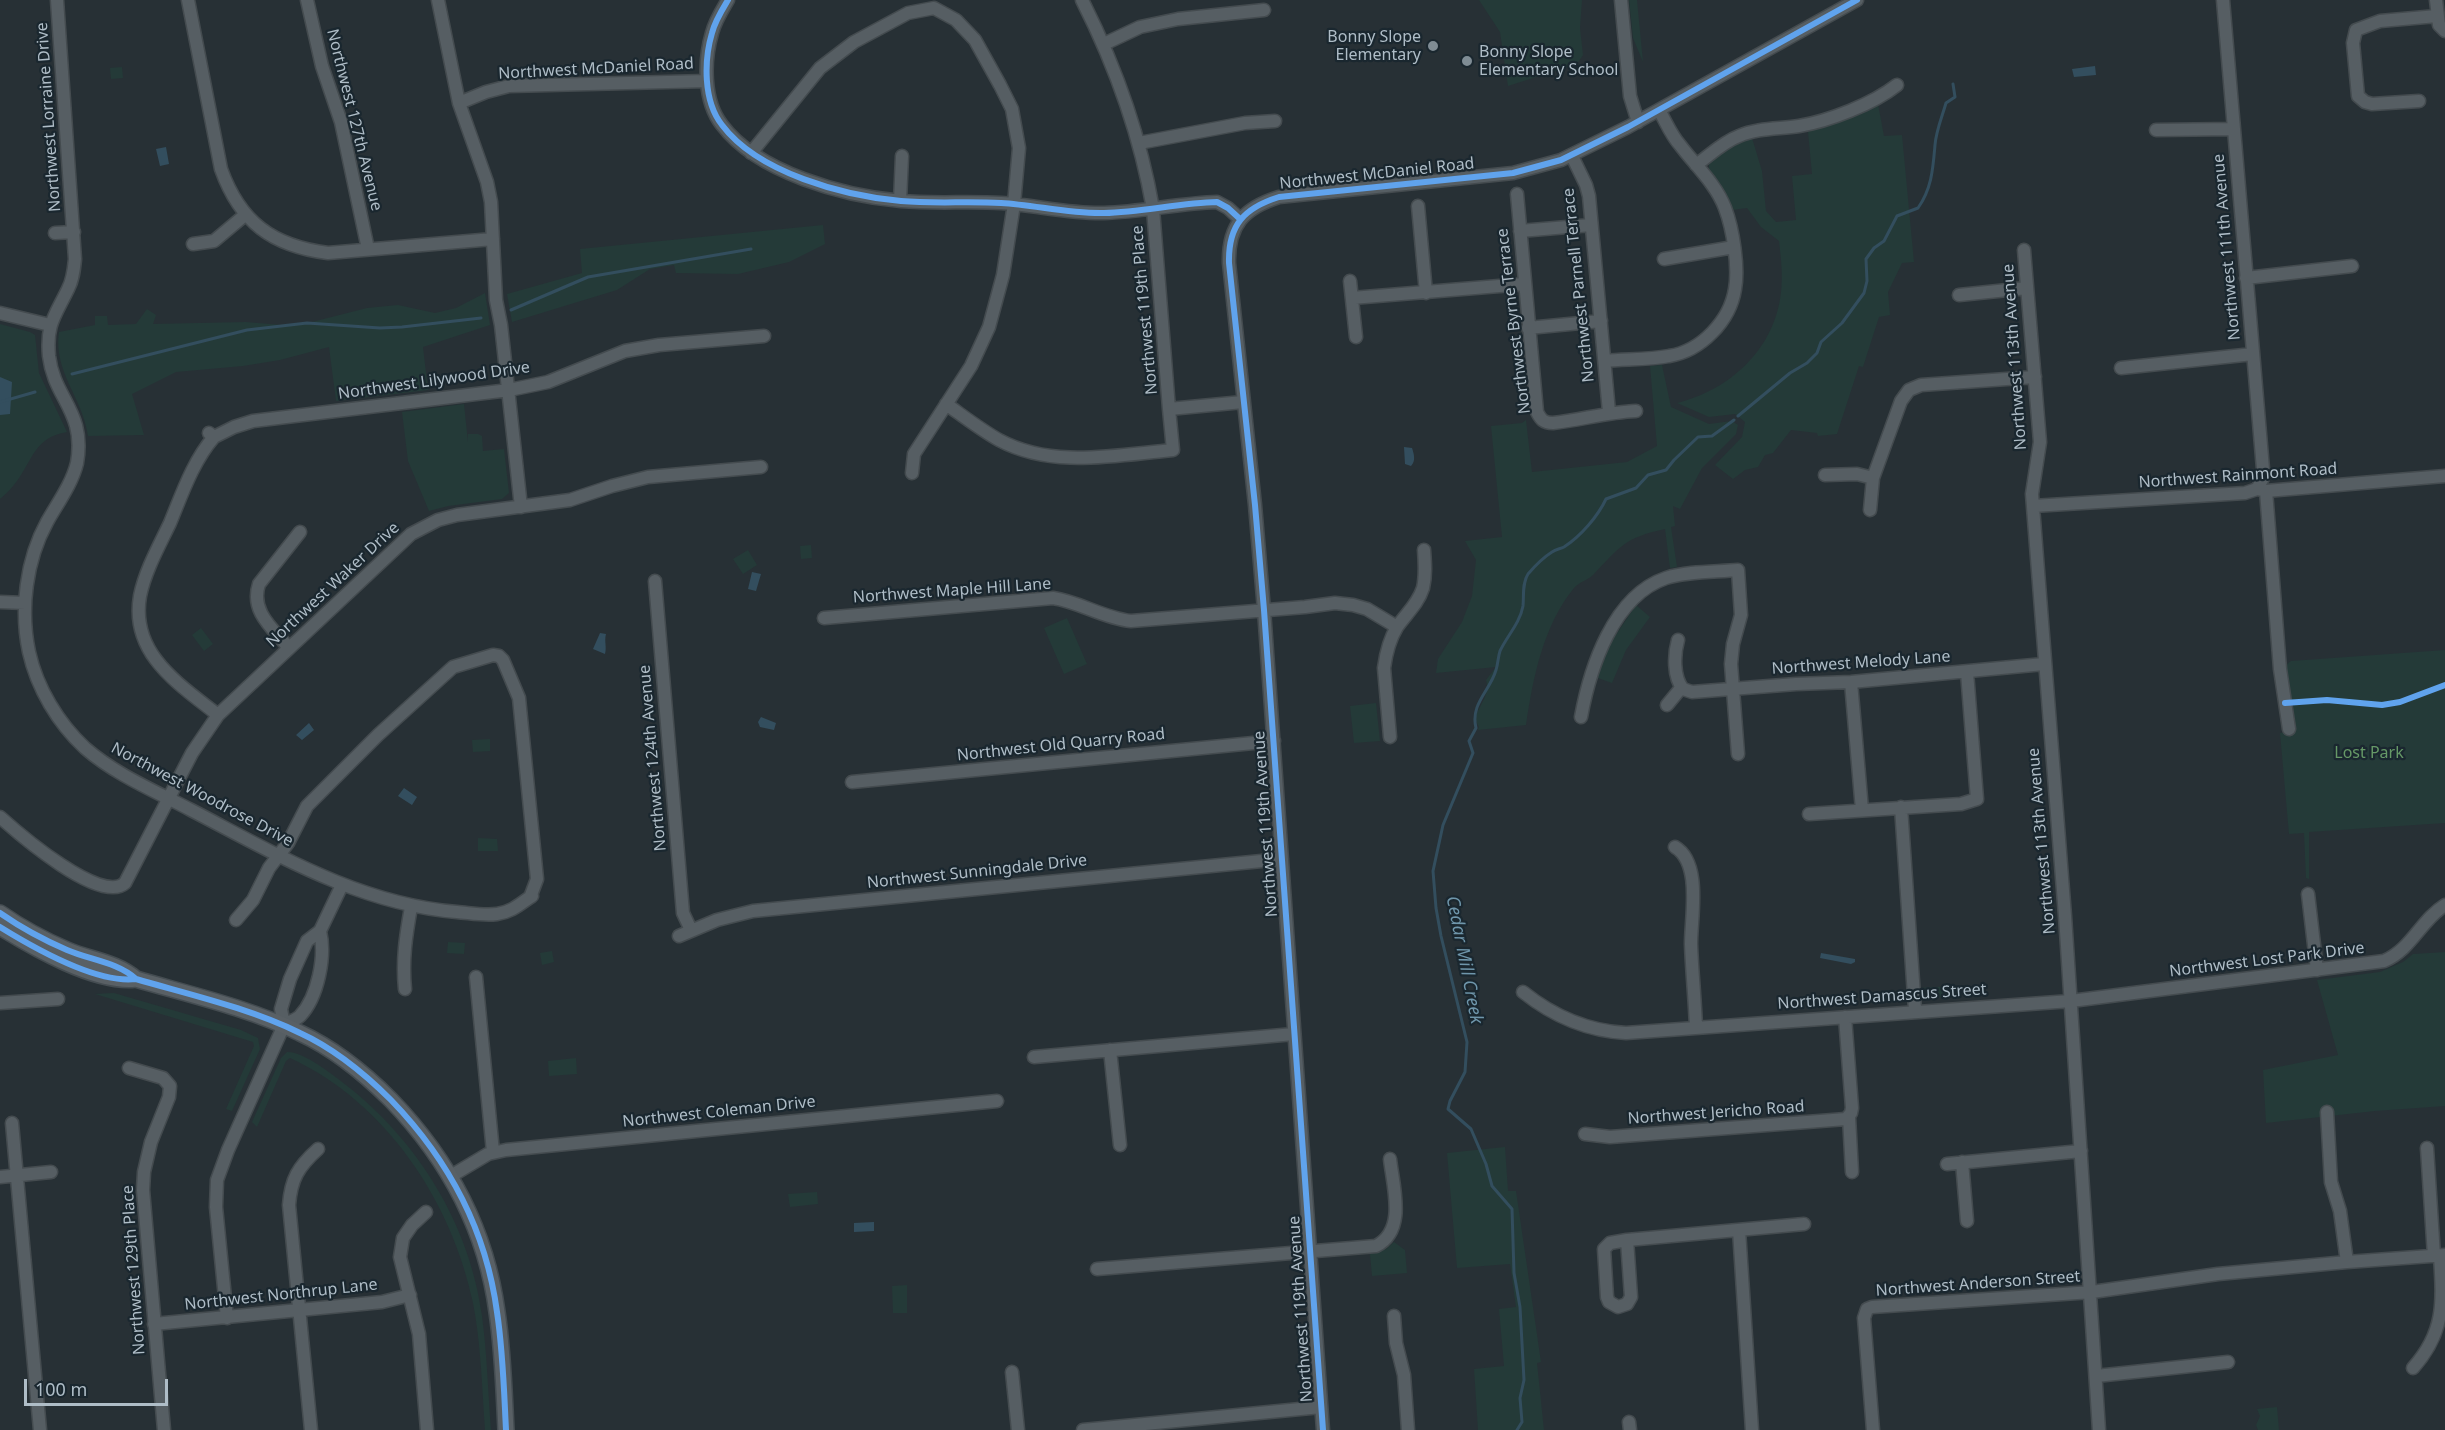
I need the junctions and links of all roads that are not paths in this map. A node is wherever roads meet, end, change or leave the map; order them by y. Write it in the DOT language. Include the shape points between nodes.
graph roads {
  1 [pos="57,0"];
  2 [pos="188,0"];
  3 [pos="307,0"];
  4 [pos="438,0"];
  5 [pos="728,0"];
  6 [pos="1082,0"];
  7 [pos="1621,0"];
  8 [pos="1857,0"];
  9 [pos="2223,0"];
  10 [pos="2436,0"];
  11 [pos="1264,10"];
  12 [pos="2438,16"];
  13 [pos="2445,31"];
  14 [pos="1104,44"];
  15 [pos="707,81"];
  16 [pos="1897,85"];
  17 [pos="2419,101"];
  18 [pos="459,103"];
  19 [pos="1659,110"];
  20 [pos="1275,121"];
  21 [pos="1638,122"];
  22 [pos="2233,129"];
  23 [pos="2156,130"];
  24 [pos="1139,143"];
  25 [pos="752,153"];
  26 [pos="902,156"];
  27 [pos="1572,156"];
  28 [pos="1696,165"];
  29 [pos="1516,194"];
  30 [pos="900,201"];
  31 [pos="1014,204"];
  32 [pos="1418,206"];
  33 [pos="1153,209"];
  34 [pos="245,215"];
  35 [pos="1240,219"];
  36 [pos="1591,225"];
  37 [pos="1520,231"];
  38 [pos="74,232"];
  39 [pos="55,233"];
  40 [pos="493,239"];
  41 [pos="193,244"];
  42 [pos="1734,247"];
  43 [pos="368,249"];
  44 [pos="2024,250"];
  45 [pos="1664,259"];
  46 [pos="2352,266"];
  47 [pos="2246,278"];
  48 [pos="1350,281"];
  49 [pos="1524,284"];
  50 [pos="2027,288"];
  51 [pos="1426,293"];
  52 [pos="1959,295"];
  53 [pos="1352,298"];
  54 [pos="0,313"];
  55 [pos="1601,321"];
  56 [pos="50,325"];
  57 [pos="1528,328"];
  58 [pos="764,336"];
  59 [pos="1356,337"];
  60 [pos="2253,354"];
  61 [pos="1605,361"];
  62 [pos="2121,368"];
  63 [pos="2035,377"];
  64 [pos="508,390"];
  65 [pos="1244,402"];
  66 [pos="945,404"];
  67 [pos="1169,409"];
  68 [pos="1636,411"];
  69 [pos="1610,412"];
  70 [pos="761,467"];
  71 [pos="912,473"];
  72 [pos="1825,475"];
  73 [pos="2445,476"];
  74 [pos="1873,478"];
  75 [pos="2262,490"];
  76 [pos="2033,506"];
  77 [pos="521,507"];
  78 [pos="1870,510"];
  79 [pos="300,532"];
  80 [pos="1424,550"];
  81 [pos="655,581"];
  82 [pos="0,602"];
  83 [pos="25,603"];
  84 [pos="1264,610"];
  85 [pos="824,618"];
  86 [pos="1397,627"];
  87 [pos="1678,640"];
  88 [pos="289,648"];
  89 [pos="2044,664"];
  90 [pos="1967,672"];
  91 [pos="1851,682"];
  92 [pos="1681,688"];
  93 [pos="1733,689"];
  94 [pos="1667,705"];
  95 [pos="218,715"];
  96 [pos="1581,717"];
  97 [pos="2289,729"];
  98 [pos="1390,737"];
  99 [pos="1274,741"];
  100 [pos="1738,754"];
  101 [pos="852,782"];
  102 [pos="168,798"];
  103 [pos="1900,807"];
  104 [pos="1862,810"];
  105 [pos="1809,814"];
  106 [pos="0,817"];
  107 [pos="1675,847"];
  108 [pos="278,855"];
  109 [pos="1282,859"];
  110 [pos="342,885"];
  111 [pos="2308,894"];
  112 [pos="2445,905"];
  113 [pos="411,907"];
  114 [pos="0,913"];
  115 [pos="236,920"];
  116 [pos="0,927"];
  117 [pos="692,930"];
  118 [pos="320,932"];
  119 [pos="679,936"];
  120 [pos="2317,970"];
  121 [pos="476,977"];
  122 [pos="136,979"];
  123 [pos="405,989"];
  124 [pos="1523,992"];
  125 [pos="58,999"];
  126 [pos="2071,1000"];
  127 [pos="0,1004"];
  128 [pos="1915,1010"];
  129 [pos="1845,1017"];
  130 [pos="284,1025"];
  131 [pos="1696,1028"];
  132 [pos="1294,1034"];
  133 [pos="1110,1050"];
  134 [pos="1034,1057"];
  135 [pos="129,1068"];
  136 [pos="997,1101"];
  137 [pos="2327,1112"];
  138 [pos="1849,1117"];
  139 [pos="12,1123"];
  140 [pos="1585,1134"];
  141 [pos="1120,1145"];
  142 [pos="2427,1148"];
  143 [pos="318,1149"];
  144 [pos="2081,1151"];
  145 [pos="493,1152"];
  146 [pos="1390,1159"];
  147 [pos="1962,1162"];
  148 [pos="1947,1164"];
  149 [pos="51,1172"];
  150 [pos="1852,1172"];
  151 [pos="17,1175"];
  152 [pos="451,1176"];
  153 [pos="0,1177"];
  154 [pos="426,1212"];
  155 [pos="1967,1221"];
  156 [pos="1804,1224"];
  157 [pos="1739,1230"];
  158 [pos="1626,1240"];
  159 [pos="1310,1250"];
  160 [pos="2440,1256"];
  161 [pos="2347,1262"];
  162 [pos="1097,1269"];
  163 [pos="2092,1292"];
  164 [pos="410,1295"];
  165 [pos="298,1310"];
  166 [pos="1394,1316"];
  167 [pos="227,1318"];
  168 [pos="154,1324"];
  169 [pos="2228,1362"];
  170 [pos="2413,1368"];
  171 [pos="1012,1372"];
  172 [pos="2096,1376"];
  173 [pos="1321,1407"];
  174 [pos="40,1430"];
  175 [pos="164,1430"];
  176 [pos="310,1430"];
  177 [pos="427,1430"];
  178 [pos="506,1430"];
  179 [pos="1018,1430"];
  180 [pos="1083,1430"];
  181 [pos="1323,1430"];
  182 [pos="1408,1430"];
  183 [pos="1752,1430"];
  184 [pos="1873,1430"];
  185 [pos="2099,1430"];
  1 -- 38 [label="street, Northwest Lorraine Drive"];
  2 -- 34 [label="street" via="221,169"];
  3 -- 43 [label="street, Northwest 127th Avenue" via="340,122"];
  4 -- 18 [label="street"];
  5 -- 15 [label="street" via="712,32"];
  6 -- 14 [label="street, Northwest 119th Place"];
  7 -- 21 [label="street" via="1630,96"];
  8 -- 19 [label="street, Northwest McDaniel Road"];
  9 -- 22 [label="street, Northwest 111th Avenue"];
  10 -- 12 [label="street"];
  11 -- 14 [label="street" via="1140,27"];
  12 -- 13 [label="street" via="2439,26"];
  12 -- 17 [label="street" via="2380,21 2356,30 2352,39 2358,96 2372,104"];
  14 -- 24 [label="street, Northwest 119th Place"];
  15 -- 18 [label="street, Northwest McDaniel Road" via="509,87"];
  15 -- 25 [label="street, Northwest McDaniel Road" via="711,103 721,124"];
  16 -- 28 [label="street" via="1880,98 1818,122 1738,136"];
  18 -- 40 [label="street" via="487,182"];
  19 -- 21 [label="street, Northwest McDaniel Road"];
  19 -- 28 [label="street"];
  20 -- 24 [label="street"];
  21 -- 27 [label="street, Northwest McDaniel Road"];
  22 -- 23 [label="street"];
  22 -- 47 [label="street, Northwest 111th Avenue"];
  24 -- 33 [label="street, Northwest 119th Place"];
  25 -- 30 [label="street, Northwest McDaniel Road" via="823,185"];
  25 -- 31 [label="street" via="820,68 854,42 895,20 934,8 956,20 975,40 1011,109 1019,148"];
  26 -- 30 [label="street"];
  27 -- 35 [label="street, Northwest McDaniel Road" via="1513,173 1280,197 1255,207"];
  27 -- 36 [label="street, Northwest Parnell Terrace" via="1586,185"];
  28 -- 42 [label="street" via="1725,208"];
  29 -- 37 [label="street, Northwest Byrne Terrace"];
  30 -- 31 [label="street, Northwest McDaniel Road"];
  31 -- 33 [label="street, Northwest McDaniel Road" via="1086,213"];
  31 -- 66 [label="street" via="1003,275 989,327 971,366"];
  32 -- 51 [label="street"];
  33 -- 35 [label="street, Northwest McDaniel Road" via="1217,202"];
  33 -- 67 [label="street, Northwest 119th Place"];
  34 -- 41 [label="street" via="214,240"];
  34 -- 43 [label="street" via="282,242 307,250 328,253"];
  35 -- 65 [label="street, Northwest 119th Avenue" via="1230,241 1229,263"];
  36 -- 37 [label="street"];
  36 -- 55 [label="street, Northwest Parnell Terrace"];
  37 -- 49 [label="street, Northwest Byrne Terrace"];
  38 -- 39 [label="street, Northwest Lorraine Drive"];
  38 -- 56 [label="street, Northwest Lorraine Drive" via="72,279"];
  40 -- 43 [label="street"];
  40 -- 64 [label="street" via="496,300"];
  42 -- 45 [label="street"];
  42 -- 61 [label="street" via="1735,291 1723,318 1704,340 1669,356"];
  44 -- 50 [label="street, Northwest 113th Avenue"];
  46 -- 47 [label="street"];
  47 -- 60 [label="street, Northwest 111th Avenue"];
  48 -- 53 [label="street"];
  49 -- 51 [label="street"];
  49 -- 57 [label="street, Northwest Byrne Terrace"];
  50 -- 52 [label="street"];
  50 -- 63 [label="street, Northwest 113th Avenue"];
  51 -- 53 [label="street"];
  53 -- 59 [label="street"];
  54 -- 56 [label="street"];
  55 -- 57 [label="street"];
  55 -- 61 [label="street, Northwest Parnell Terrace"];
  56 -- 83 [label="street, Northwest Woodrose Drive" via="52,370 76,423 78,452 71,480 34,550"];
  57 -- 69 [label="street, Northwest Byrne Terrace" via="1537,412 1542,420 1553,423 1591,419"];
  58 -- 64 [label="street, Northwest Lilywood Drive" via="625,351 548,382"];
  60 -- 62 [label="street"];
  60 -- 75 [label="street, Northwest 111th Avenue"];
  61 -- 69 [label="street, Northwest Parnell Terrace"];
  63 -- 74 [label="street" via="1914,386 1900,401"];
  63 -- 76 [label="street, Northwest 113th Avenue" via="2040,442 2032,484"];
  64 -- 77 [label="street"];
  64 -- 95 [label="street, Northwest Lilywood Drive" via="264,420 212,435 195,464 144,580 138,613 146,648 156,663"];
  65 -- 67 [label="street"];
  65 -- 84 [label="street, Northwest 119th Avenue"];
  66 -- 67 [label="street, Northwest 119th Place" via="1000,440 1059,458 1173,450"];
  66 -- 71 [label="street" via="914,454"];
  68 -- 69 [label="street, Northwest Byrne Terrace"];
  70 -- 77 [label="street, Northwest Waker Drive" via="648,477 570,500"];
  72 -- 74 [label="street"];
  73 -- 75 [label="street, Northwest Rainmont Road"];
  74 -- 78 [label="street"];
  75 -- 76 [label="street, Northwest Rainmont Road"];
  75 -- 97 [label="street, Northwest 111th Avenue"];
  76 -- 89 [label="street, Northwest 113th Avenue"];
  77 -- 88 [label="street, Northwest Waker Drive" via="457,515 411,534"];
  79 -- 88 [label="street" via="256,592 257,609"];
  80 -- 86 [label="street" via="1423,588 1413,609"];
  81 -- 117 [label="street, Northwest 124th Avenue" via="683,912"];
  82 -- 83 [label="street"];
  83 -- 102 [label="street, Northwest Woodrose Drive" via="29,652 45,696 63,724 111,767"];
  84 -- 85 [label="street, Northwest Maple Hill Lane" via="1131,621 1053,598"];
  84 -- 86 [label="street, Northwest Maple Hill Lane" via="1342,603 1367,609"];
  84 -- 99 [label="street, Northwest 119th Avenue"];
  86 -- 98 [label="street" via="1384,668"];
  87 -- 92 [label="street" via="1675,654"];
  88 -- 95 [label="street, Northwest Waker Drive"];
  89 -- 90 [label="street, Northwest Melody Lane"];
  89 -- 126 [label="street, Northwest 113th Avenue"];
  90 -- 91 [label="street, Northwest Melody Lane"];
  90 -- 103 [label="street" via="1977,799 1969,803"];
  91 -- 93 [label="street, Northwest Melody Lane"];
  91 -- 104 [label="street"];
  92 -- 93 [label="street, Northwest Melody Lane" via="1692,692"];
  92 -- 94 [label="street"];
  93 -- 96 [label="street" via="1731,658 1741,606 1738,570 1676,575 1640,593 1612,628 1591,672"];
  93 -- 100 [label="street"];
  95 -- 102 [label="street, Northwest Waker Drive"];
  99 -- 101 [label="street, Northwest Old Quarry Road"];
  99 -- 109 [label="street, Northwest 119th Avenue"];
  102 -- 106 [label="street, Northwest Waker Drive" via="125,883 115,889 64,867 29,844"];
  102 -- 108 [label="street, Northwest Woodrose Drive"];
  103 -- 104 [label="street"];
  103 -- 128 [label="street"];
  104 -- 105 [label="street"];
  107 -- 131 [label="street" via="1685,857 1691,880"];
  108 -- 110 [label="street, Northwest Woodrose Drive"];
  108 -- 113 [label="street, Northwest Woodrose Drive" via="307,806 445,673 462,663 499,656 519,698 537,879 531,896 521,905 495,914"];
  108 -- 115 [label="street" via="253,900"];
  109 -- 117 [label="street, Northwest Sunningdale Drive" via="753,911"];
  109 -- 132 [label="street, Northwest 119th Avenue"];
  110 -- 113 [label="street, Northwest Woodrose Drive"];
  110 -- 118 [label="street"];
  111 -- 120 [label="street"];
  112 -- 120 [label="street, Northwest Lost Park Drive" via="2391,958 2367,965"];
  113 -- 123 [label="street" via="402,966"];
  114 -- 122 [label="main road" via="48,942 124,969"];
  116 -- 122 [label="main road" via="64,962 122,981"];
  117 -- 119 [label="street, Northwest Sunningdale Drive"];
  118 -- 130 [label="street" via="307,941 290,979 281,1009"];
  118 -- 130 [label="street" via="324,947 314,991 299,1016"];
  120 -- 126 [label="street, Northwest Lost Park Drive"];
  121 -- 145 [label="street"];
  122 -- 130 [label="main road"];
  124 -- 131 [label="street, Northwest Damascus Street" via="1561,1017 1612,1032"];
  125 -- 127 [label="street"];
  126 -- 128 [label="street, Northwest Damascus Street"];
  126 -- 144 [label="street, Northwest 113th Avenue"];
  128 -- 129 [label="street, Northwest Damascus Street"];
  129 -- 131 [label="street, Northwest Damascus Street"];
  129 -- 138 [label="street" via="1852,1108"];
  130 -- 152 [label="main road" via="316,1041 369,1078 410,1120"];
  130 -- 167 [label="street" via="217,1180"];
  132 -- 133 [label="street"];
  132 -- 159 [label="street, Northwest 119th Avenue"];
  133 -- 134 [label="street"];
  133 -- 141 [label="street"];
  135 -- 168 [label="street, Northwest 129th Place" via="164,1078 170,1086 144,1172 143,1208"];
  136 -- 145 [label="street, Northwest Coleman Drive"];
  137 -- 161 [label="street" via="2331,1182 2340,1211"];
  138 -- 140 [label="street, Northwest Jericho Road" via="1610,1137"];
  138 -- 150 [label="street"];
  139 -- 151 [label="street"];
  142 -- 160 [label="street"];
  143 -- 165 [label="street" via="302,1163 290,1186"];
  144 -- 147 [label="street"];
  144 -- 163 [label="street, Northwest 113th Avenue"];
  145 -- 152 [label="street, Northwest Coleman Drive"];
  146 -- 159 [label="street" via="1395,1224 1388,1238 1370,1247"];
  147 -- 148 [label="street"];
  147 -- 155 [label="street"];
  149 -- 151 [label="street"];
  151 -- 153 [label="street"];
  151 -- 174 [label="street"];
  152 -- 178 [label="main road" via="478,1233 492,1283"];
  154 -- 164 [label="street" via="403,1238 400,1257"];
  156 -- 157 [label="street"];
  157 -- 158 [label="street"];
  157 -- 183 [label="street"];
  158 -- 158 [label="street" via="1631,1297 1623,1306 1613,1305 1607,1297 1604,1249 1610,1243"];
  159 -- 162 [label="street"];
  159 -- 173 [label="street, Northwest 119th Avenue"];
  160 -- 161 [label="street"];
  160 -- 170 [label="street" via="2442,1308 2437,1335 2427,1354"];
  161 -- 163 [label="street" via="2189,1277"];
  163 -- 172 [label="street, Northwest 113th Avenue"];
  163 -- 184 [label="street, Northwest Anderson Street" via="1866,1309"];
  164 -- 165 [label="street, Northwest Northrup Lane" via="382,1302"];
  164 -- 177 [label="street" via="418,1334"];
  165 -- 167 [label="street, Northwest Northrup Lane"];
  165 -- 176 [label="street"];
  166 -- 182 [label="street" via="1406,1386"];
  167 -- 168 [label="street, Northwest Northrup Lane"];
  168 -- 175 [label="street, Northwest 129th Place"];
  169 -- 172 [label="street"];
  171 -- 179 [label="street"];
  172 -- 185 [label="street, Northwest 113th Avenue"];
  173 -- 180 [label="street"];
  173 -- 181 [label="street, Northwest 119th Avenue"];
}
